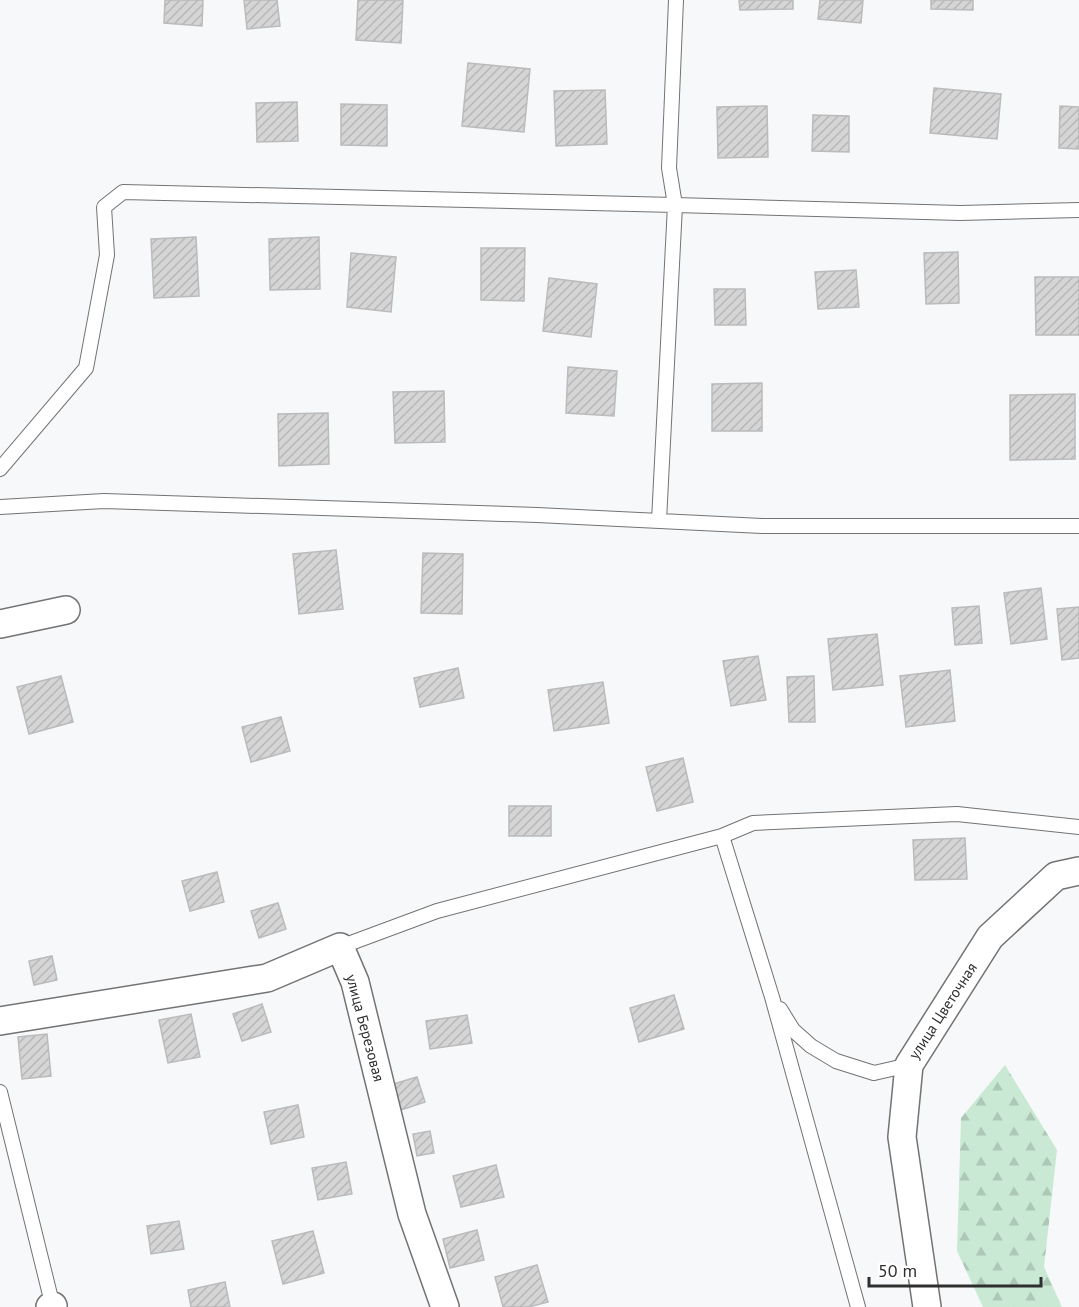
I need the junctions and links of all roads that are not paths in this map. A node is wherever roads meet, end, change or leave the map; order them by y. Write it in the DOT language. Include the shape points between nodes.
graph roads {
  1 [pos="676,0"];
  2 [pos="675,205"];
  3 [pos="1079,210"];
  4 [pos="0,469"];
  5 [pos="0,507"];
  6 [pos="659,521"];
  7 [pos="1079,526"];
  8 [pos="66,610"];
  9 [pos="0,624"];
  10 [pos="1079,826"];
  11 [pos="722,836"];
  12 [pos="1079,871"];
  13 [pos="340,947"];
  14 [pos="772,998"];
  15 [pos="0,1021"];
  16 [pos="909,1065"];
  17 [pos="0,1092"];
  18 [pos="52,1307"];
  19 [pos="445,1307"];
  20 [pos="858,1307"];
  21 [pos="927,1307"];
  1 -- 2 [label="lane" via="669,168"];
  2 -- 3 [label="lane" via="960,213"];
  2 -- 4 [label="lane" via="123,192 104,207 107,255 86,368"];
  2 -- 6 [label="lane"];
  5 -- 6 [label="lane" via="104,501"];
  6 -- 7 [label="lane" via="762,526"];
  8 -- 9 [label="street"];
  10 -- 11 [label="lane" via="957,814 753,823"];
  11 -- 13 [label="lane" via="436,911"];
  11 -- 14 [label="lane"];
  12 -- 16 [label="street, улица Цветочная" via="1056,876 990,937"];
  13 -- 15 [label="street" via="267,978"];
  13 -- 19 [label="street, улица Березовая" via="355,982 412,1214"];
  14 -- 16 [label="lane" via="793,1030 836,1061 874,1073"];
  14 -- 20 [label="lane"];
  16 -- 21 [label="street, улица Цветочная" via="902,1137"];
  17 -- 18 [label="lane"];
}
